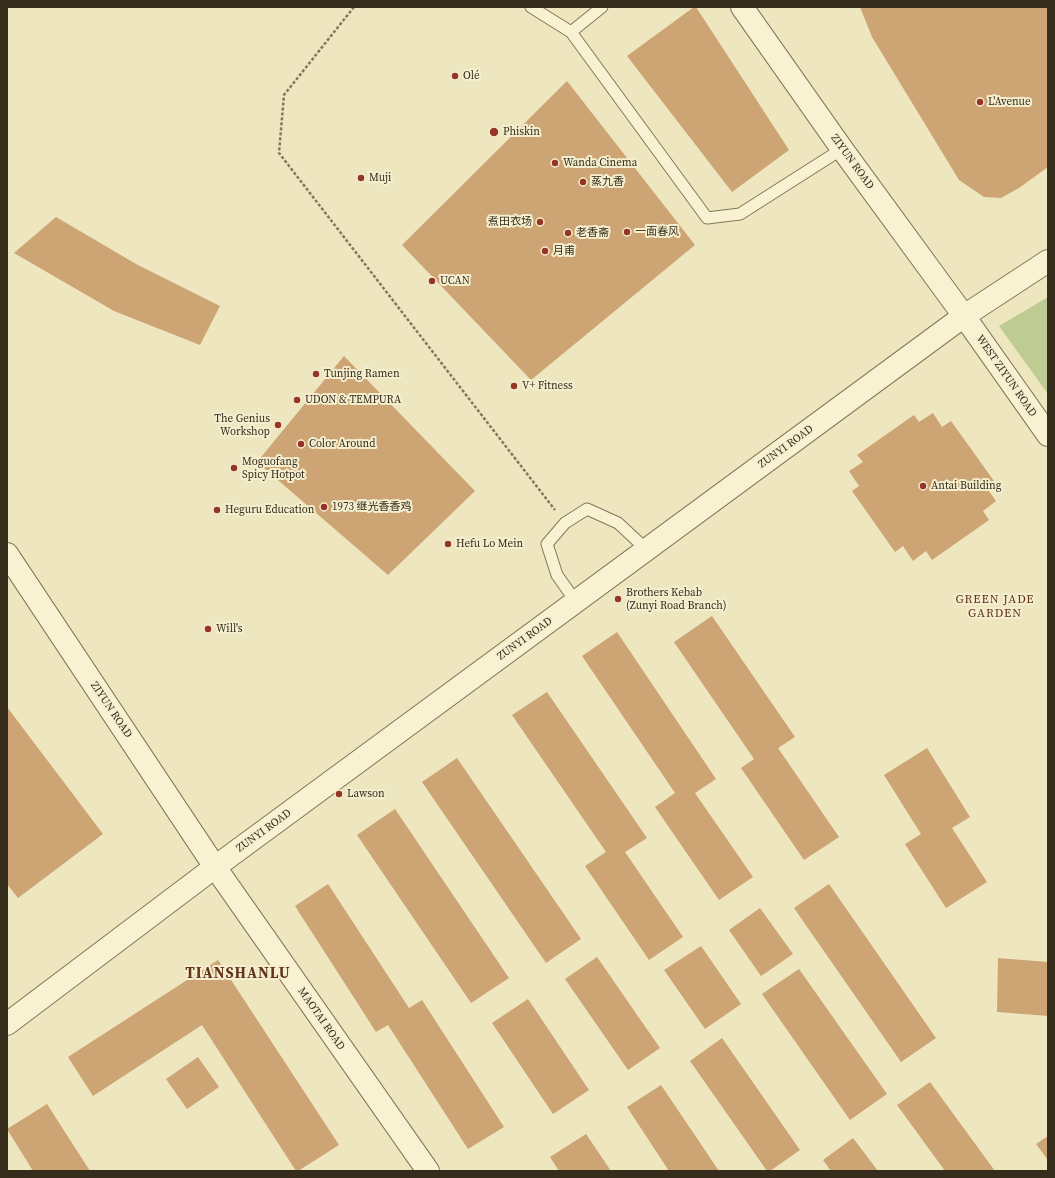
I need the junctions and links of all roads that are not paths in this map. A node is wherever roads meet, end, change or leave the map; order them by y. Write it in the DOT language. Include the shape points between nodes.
graph roads {
  1 [pos="530,7"];
  2 [pos="602,7"];
  3 [pos="742,7"];
  4 [pos="571,32"];
  5 [pos="842,149"];
  6 [pos="1048,261"];
  7 [pos="964,316"];
  8 [pos="1048,435"];
  9 [pos="647,550"];
  10 [pos="7,554"];
  11 [pos="576,602"];
  12 [pos="215,867"];
  13 [pos="7,1024"];
  14 [pos="428,1171"];
  1 -- 4 [label="lane"];
  2 -- 4 [label="lane"];
  3 -- 5 [label="street, ZIYUN ROAD"];
  4 -- 5 [label="lane" via="707,218 740,214"];
  5 -- 7 [label="street, ZIYUN ROAD"];
  6 -- 7 [label="street, ZUNYI ROAD"];
  7 -- 8 [label="street, WEST ZIYUN ROAD"];
  7 -- 9 [label="street, ZUNYI ROAD"];
  9 -- 11 [label="street, ZUNYI ROAD"];
  9 -- 11 [label="lane" via="618,523 587,509 565,523 547,544 557,575"];
  10 -- 12 [label="street, ZIYUN ROAD"];
  11 -- 12 [label="street, ZUNYI ROAD"];
  12 -- 13 [label="street, ZUNYI ROAD"];
  12 -- 14 [label="street, MAOTAI ROAD"];
}
